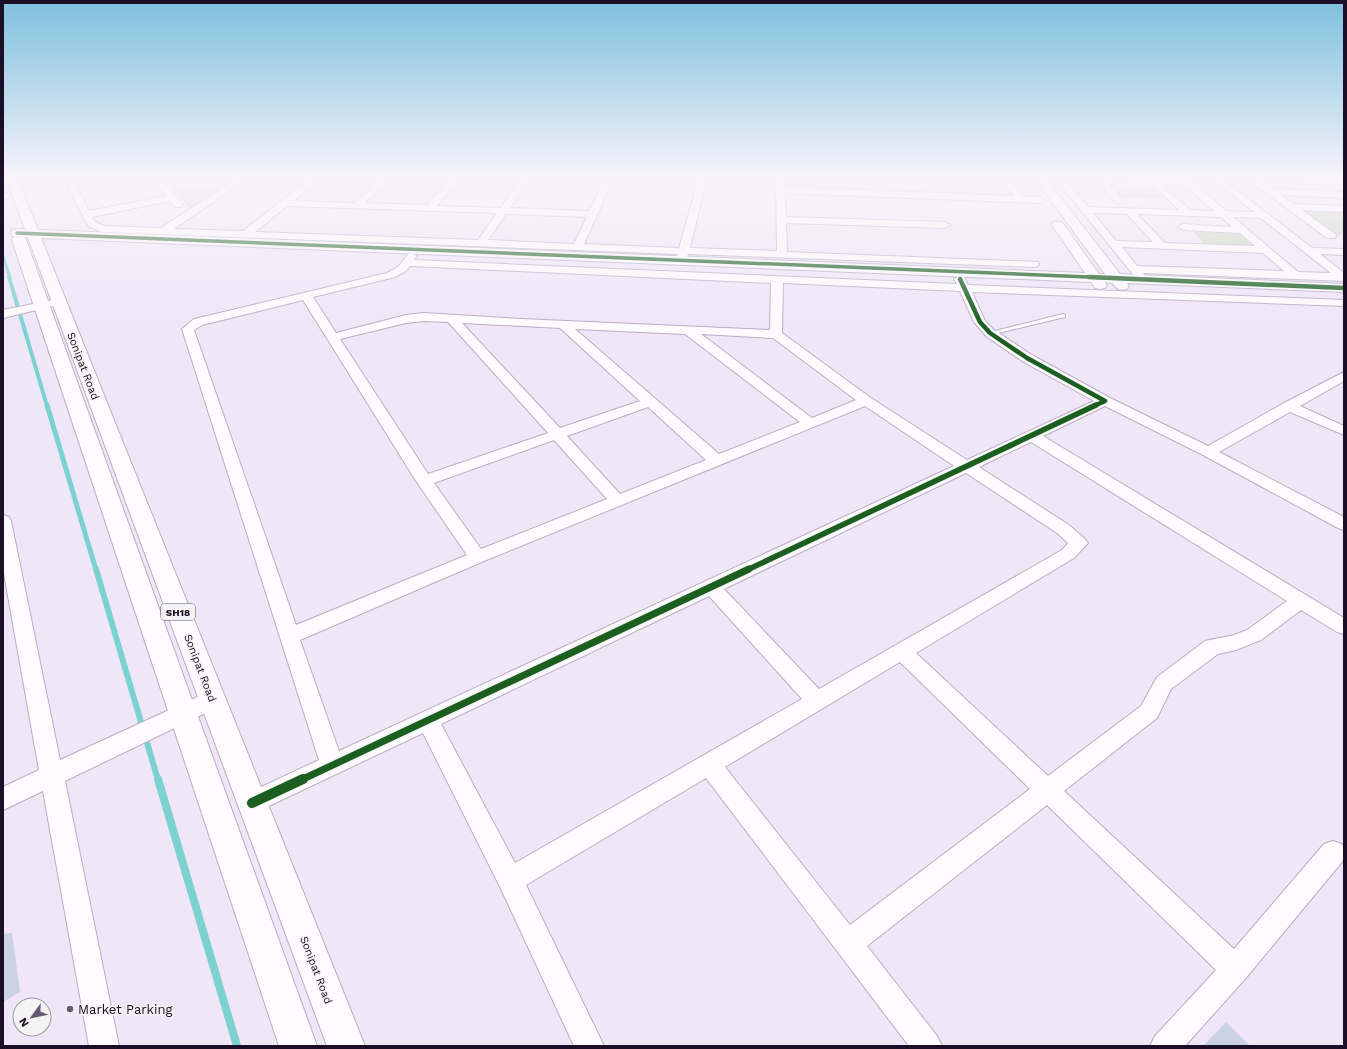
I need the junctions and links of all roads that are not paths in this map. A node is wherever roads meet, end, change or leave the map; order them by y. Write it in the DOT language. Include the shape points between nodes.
graph roads {
  1 [pos="23,227"];
  2 [pos="97,227"];
  3 [pos="170,227"];
  4 [pos="255,227"];
  5 [pos="492,227"];
  6 [pos="586,227"];
  7 [pos="690,227"];
  8 [pos="782,227"];
  9 [pos="1059,227"];
  10 [pos="1073,227"];
  11 [pos="1099,227"];
  12 [pos="1144,227"];
  13 [pos="1183,227"];
  14 [pos="1238,227"];
  15 [pos="1279,227"];
  16 [pos="1318,227"];
  17 [pos="102,229"];
  18 [pos="1241,230"];
  19 [pos="164,231"];
  20 [pos="246,234"];
  21 [pos="1289,235"];
  22 [pos="1331,236"];
  23 [pos="1344,237"];
  24 [pos="28,238"];
  25 [pos="86,239"];
  26 [pos="481,243"];
  27 [pos="1114,244"];
  28 [pos="1162,246"];
  29 [pos="577,247"];
  30 [pos="1204,248"];
  31 [pos="1266,250"];
  32 [pos="1310,251"];
  33 [pos="1344,252"];
  34 [pos="782,254"];
  35 [pos="409,259"];
  36 [pos="681,259"];
  37 [pos="1034,264"];
  38 [pos="1134,269"];
  39 [pos="1295,275"];
  40 [pos="777,280"];
  41 [pos="1143,280"];
  42 [pos="1344,280"];
  43 [pos="1097,281"];
  44 [pos="1119,282"];
  45 [pos="962,284"];
  46 [pos="306,295"];
  47 [pos="1344,295"];
  48 [pos="1344,303"];
  49 [pos="42,305"];
  50 [pos="7,313"];
  51 [pos="1063,316"];
  52 [pos="452,319"];
  53 [pos="563,325"];
  54 [pos="689,331"];
  55 [pos="990,333"];
  56 [pos="776,334"];
  57 [pos="333,338"];
  58 [pos="1344,376"];
  59 [pos="1105,400"];
  60 [pos="866,401"];
  61 [pos="650,402"];
  62 [pos="1289,406"];
  63 [pos="810,422"];
  64 [pos="1344,430"];
  65 [pos="556,434"];
  66 [pos="1031,435"];
  67 [pos="1208,452"];
  68 [pos="717,461"];
  69 [pos="967,466"];
  70 [pos="424,481"];
  71 [pos="618,500"];
  72 [pos="3,521"];
  73 [pos="1344,524"];
  74 [pos="478,557"];
  75 [pos="711,586"];
  76 [pos="1301,600"];
  77 [pos="1344,627"];
  78 [pos="289,636"];
  79 [pos="901,652"];
  80 [pos="212,700"];
  81 [pos="817,701"];
  82 [pos="183,713"];
  83 [pos="428,720"];
  84 [pos="709,764"];
  85 [pos="332,765"];
  86 [pos="53,775"];
  87 [pos="1047,790"];
  88 [pos="3,799"];
  89 [pos="252,803"];
  90 [pos="1333,854"];
  91 [pos="510,880"];
  92 [pos="848,944"];
  93 [pos="1235,969"];
  94 [pos="104,1046"];
  95 [pos="298,1046"];
  96 [pos="346,1046"];
  97 [pos="589,1046"];
  98 [pos="927,1046"];
  99 [pos="1165,1046"];
  1 -- 24 [label="street, Sonipat Road / SH18"];
  2 -- 17 [label="street"];
  3 -- 19 [label="street"];
  4 -- 20 [label="street"];
  5 -- 26 [label="street"];
  6 -- 29 [label="street"];
  7 -- 36 [label="street"];
  8 -- 34 [label="street"];
  9 -- 43 [label="street"];
  10 -- 44 [label="street"];
  11 -- 27 [label="street"];
  12 -- 28 [label="street"];
  13 -- 18 [label="street"];
  13 -- 30 [label="street"];
  14 -- 18 [label="street"];
  15 -- 21 [label="street"];
  16 -- 22 [label="street"];
  17 -- 19 [label="street"];
  17 -- 25 [label="street"];
  18 -- 31 [label="street"];
  19 -- 20 [label="street"];
  20 -- 26 [label="street"];
  21 -- 22 [label="street"];
  21 -- 32 [label="street"];
  22 -- 23 [label="street"];
  24 -- 25 [label="street"];
  24 -- 49 [label="street, Sonipat Road / SH18"];
  25 -- 35 [label="street"];
  25 -- 36 [label="street"];
  26 -- 29 [label="street"];
  27 -- 28 [label="street"];
  27 -- 38 [label="street"];
  28 -- 30 [label="street"];
  29 -- 36 [label="street"];
  30 -- 31 [label="street"];
  31 -- 39 [label="street"];
  32 -- 33 [label="street"];
  32 -- 42 [label="street"];
  34 -- 36 [label="street"];
  34 -- 37 [label="street"];
  35 -- 36 [label="street"];
  35 -- 40 [label="street"];
  35 -- 46 [label="street" via="402,269 391,275"];
  36 -- 43 [label="street"];
  36 -- 45 [label="street"];
  38 -- 39 [label="street"];
  38 -- 41 [label="street"];
  39 -- 42 [label="street"];
  40 -- 45 [label="street"];
  40 -- 56 [label="street"];
  41 -- 42 [label="street"];
  41 -- 44 [label="street"];
  43 -- 44 [label="street"];
  43 -- 45 [label="street"];
  44 -- 47 [label="street"];
  45 -- 48 [label="street"];
  45 -- 55 [label="street" via="980,322"];
  46 -- 57 [label="street"];
  46 -- 78 [label="street" via="198,322 191,326 188,332"];
  49 -- 50 [label="street"];
  49 -- 80 [label="street, Sonipat Road / SH18"];
  49 -- 82 [label="street, Sonipat Road / SH18"];
  51 -- 55 [label="lane"];
  52 -- 53 [label="street"];
  52 -- 57 [label="street" via="410,318"];
  52 -- 65 [label="street"];
  53 -- 54 [label="street"];
  53 -- 61 [label="street"];
  54 -- 56 [label="street"];
  54 -- 63 [label="street"];
  55 -- 59 [label="street" via="1027,358"];
  56 -- 60 [label="street"];
  57 -- 70 [label="street"];
  58 -- 62 [label="street"];
  59 -- 66 [label="street"];
  59 -- 67 [label="street"];
  60 -- 63 [label="street"];
  60 -- 69 [label="street"];
  61 -- 65 [label="street"];
  61 -- 68 [label="street"];
  62 -- 64 [label="street"];
  62 -- 67 [label="street"];
  63 -- 68 [label="street"];
  65 -- 70 [label="street"];
  65 -- 71 [label="street"];
  66 -- 69 [label="street"];
  66 -- 76 [label="street"];
  67 -- 73 [label="street"];
  68 -- 71 [label="street"];
  69 -- 75 [label="street"];
  69 -- 79 [label="street" via="1063,529 1079,543 1068,554"];
  70 -- 74 [label="street"];
  71 -- 74 [label="street"];
  72 -- 86 [label="street"];
  74 -- 78 [label="street"];
  75 -- 81 [label="street"];
  75 -- 83 [label="street"];
  76 -- 77 [label="street"];
  76 -- 87 [label="street" via="1254,635 1212,647 1164,683 1149,712"];
  78 -- 85 [label="street"];
  79 -- 81 [label="street"];
  79 -- 87 [label="street"];
  80 -- 82 [label="street"];
  80 -- 89 [label="street, Sonipat Road / SH18"];
  81 -- 84 [label="street"];
  82 -- 86 [label="street"];
  82 -- 95 [label="street, Sonipat Road / SH18"];
  83 -- 85 [label="street"];
  83 -- 91 [label="street"];
  84 -- 91 [label="street"];
  84 -- 92 [label="street"];
  85 -- 89 [label="street"];
  86 -- 88 [label="street"];
  86 -- 94 [label="street"];
  87 -- 92 [label="street"];
  87 -- 93 [label="street"];
  89 -- 96 [label="street, Sonipat Road / SH18"];
  90 -- 93 [label="street"];
  91 -- 97 [label="street"];
  92 -- 98 [label="street"];
  93 -- 99 [label="street"];
}
